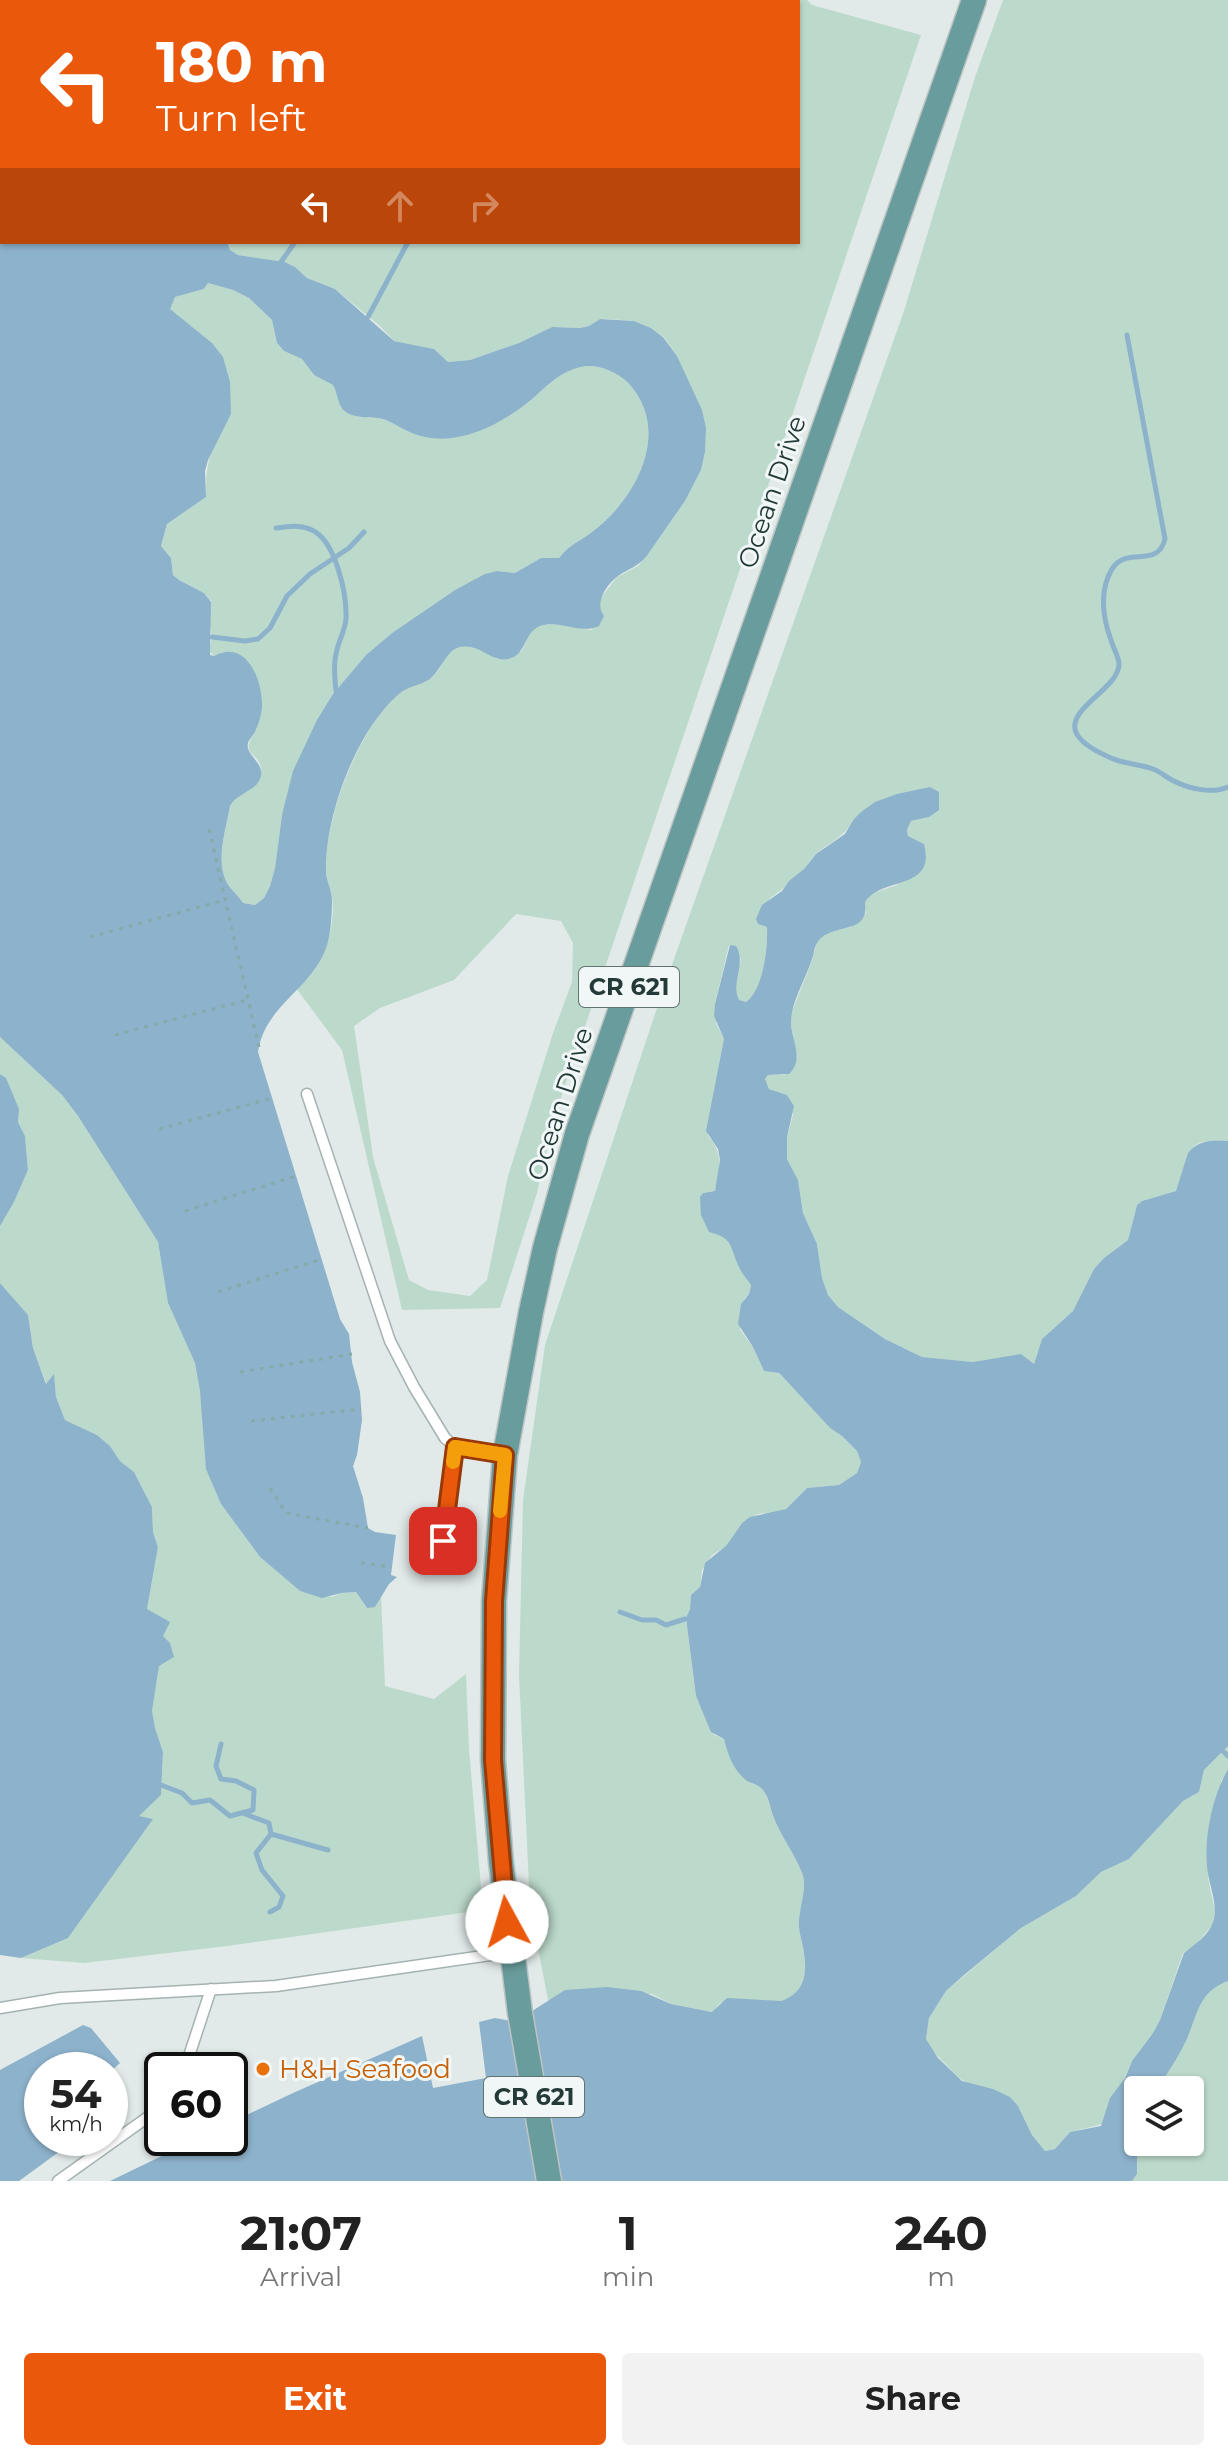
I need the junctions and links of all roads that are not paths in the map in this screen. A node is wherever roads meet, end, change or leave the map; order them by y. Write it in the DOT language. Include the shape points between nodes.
graph roads {
  1 [pos="974,0"];
  2 [pos="307,1094"];
  3 [pos="455,1447"];
  4 [pos="505,1455"];
  5 [pos="443,1541"];
  6 [pos="511,1952"];
  7 [pos="211,1989"];
  8 [pos="0,2008"];
  9 [pos="190,2052"];
  10 [pos="144,2120"];
  11 [pos="58,2181"];
  12 [pos="549,2181"];
  1 -- 4 [label="main road, Ocean Drive / CR 621" via="577,1134 533,1299"];
  2 -- 3 [label="lane" via="390,1341"];
  3 -- 4 [label="lane"];
  3 -- 5 [label="lane"];
  4 -- 6 [label="main road, Ocean Drive / CR 621" via="494,1601 493,1760"];
  6 -- 7 [label="lane" via="276,1986"];
  6 -- 12 [label="main road, Ocean Drive / CR 621"];
  7 -- 8 [label="lane" via="60,1998"];
  7 -- 9 [label="lane"];
  10 -- 11 [label="lane"];
}
